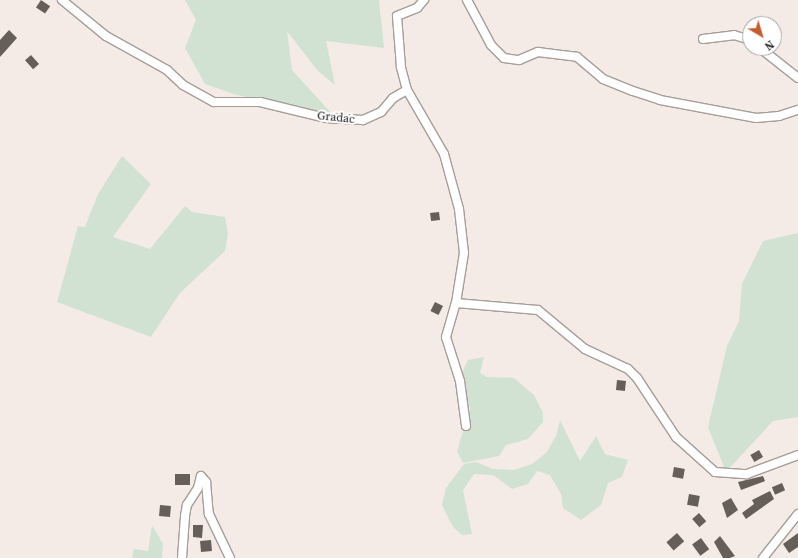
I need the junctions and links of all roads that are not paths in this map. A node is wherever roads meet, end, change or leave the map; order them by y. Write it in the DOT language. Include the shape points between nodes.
graph roads {
  1 [pos="62,0"];
  2 [pos="424,0"];
  3 [pos="467,0"];
  4 [pos="742,38"];
  5 [pos="703,39"];
  6 [pos="770,56"];
  7 [pos="798,78"];
  8 [pos="407,90"];
  9 [pos="798,110"];
  10 [pos="456,302"];
  11 [pos="466,426"];
  12 [pos="798,455"];
  13 [pos="798,514"];
  14 [pos="182,558"];
  15 [pos="230,558"];
  16 [pos="763,558"];
  1 -- 8 [label="street, Gradac" via="106,36 167,70 183,85 214,102 260,102 325,118 363,120 380,112 393,98"];
  2 -- 8 [label="street" via="417,8 397,16 401,67"];
  3 -- 9 [label="street" via="491,45 504,58 519,60 538,52 577,57 603,79 633,91 660,100 756,118 779,116"];
  4 -- 5 [label="street" via="734,35 726,39"];
  6 -- 7 [label="street"];
  8 -- 10 [label="street" via="444,154 459,210 464,253"];
  10 -- 11 [label="street" via="446,337 460,381"];
  10 -- 12 [label="street" via="538,310 584,349 628,369 637,378 676,437 715,472 747,474"];
  13 -- 16 [label="street"];
  14 -- 15 [label="street" via="185,516 201,476 206,482 209,514"];
}
